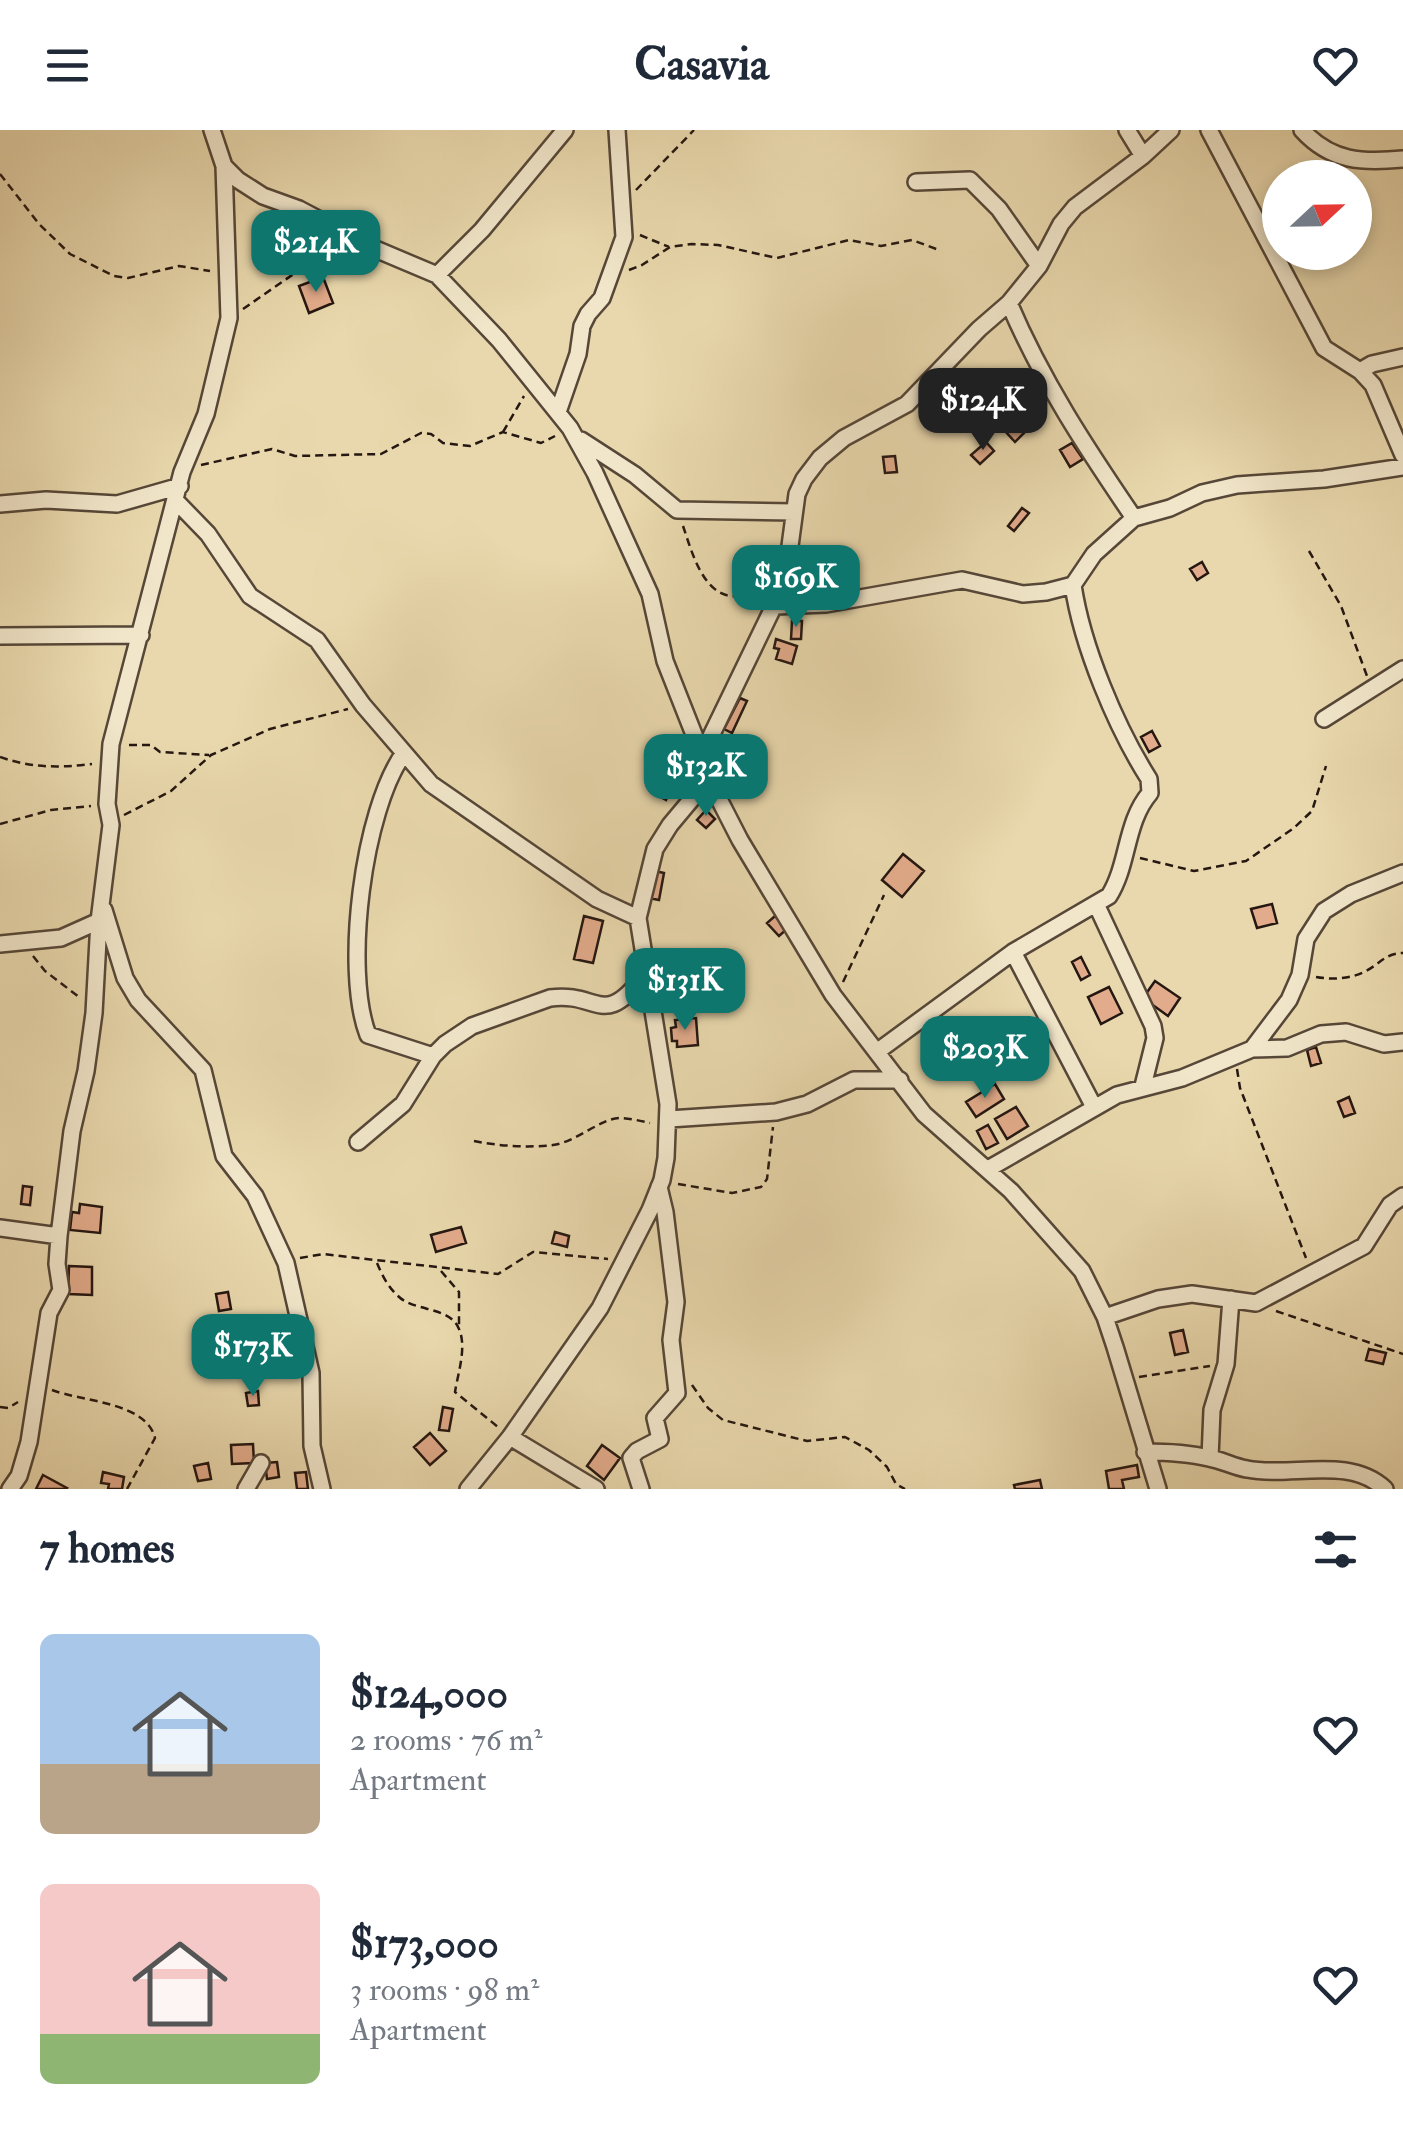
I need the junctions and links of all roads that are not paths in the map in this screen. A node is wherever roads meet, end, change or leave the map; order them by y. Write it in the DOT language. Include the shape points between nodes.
graph roads {
  1 [pos="212,130"];
  2 [pos="565,130"];
  3 [pos="617,130"];
  4 [pos="1128,130"];
  5 [pos="1171,130"];
  6 [pos="1209,130"];
  7 [pos="1302,130"];
  8 [pos="1143,156"];
  9 [pos="1403,159"];
  10 [pos="224,166"];
  11 [pos="916,182"];
  12 [pos="1039,266"];
  13 [pos="437,276"];
  14 [pos="1009,303"];
  15 [pos="1403,357"];
  16 [pos="1360,371"];
  17 [pos="558,412"];
  18 [pos="573,433"];
  19 [pos="1403,455"];
  20 [pos="1403,467"];
  21 [pos="179,486"];
  22 [pos="1,502"];
  23 [pos="794,512"];
  24 [pos="1134,518"];
  25 [pos="1073,585"];
  26 [pos="776,606"];
  27 [pos="141,635"];
  28 [pos="0,636"];
  29 [pos="1403,669"];
  30 [pos="1324,719"];
  31 [pos="404,753"];
  32 [pos="711,776"];
  33 [pos="1403,873"];
  34 [pos="102,901"];
  35 [pos="1096,904"];
  36 [pos="638,918"];
  37 [pos="99,921"];
  38 [pos="0,944"];
  39 [pos="1013,952"];
  40 [pos="646,972"];
  41 [pos="1403,1042"];
  42 [pos="1252,1049"];
  43 [pos="878,1051"];
  44 [pos="433,1056"];
  45 [pos="900,1080"];
  46 [pos="1143,1086"];
  47 [pos="1094,1107"];
  48 [pos="669,1119"];
  49 [pos="358,1142"];
  50 [pos="988,1168"];
  51 [pos="660,1184"];
  52 [pos="1403,1196"];
  53 [pos="0,1228"];
  54 [pos="59,1236"];
  55 [pos="1231,1299"];
  56 [pos="1104,1316"];
  57 [pos="510,1437"];
  58 [pos="1145,1452"];
  59 [pos="1210,1458"];
  60 [pos="261,1463"];
  61 [pos="1278,1472"];
  62 [pos="10,1489"];
  63 [pos="246,1489"];
  64 [pos="322,1489"];
  65 [pos="468,1489"];
  66 [pos="596,1489"];
  67 [pos="641,1489"];
  68 [pos="1158,1489"];
  69 [pos="1271,1489"];
  70 [pos="1385,1489"];
  1 -- 10 [label="street"];
  2 -- 13 [label="street"];
  3 -- 17 [label="street" via="624,237 582,326"];
  4 -- 8 [label="street"];
  5 -- 8 [label="street"];
  6 -- 16 [label="street" via="1324,348"];
  7 -- 9 [label="street" via="1348,160"];
  8 -- 12 [label="street" via="1076,208"];
  10 -- 13 [label="street" via="264,196"];
  10 -- 21 [label="street" via="229,318 206,414"];
  11 -- 12 [label="street" via="970,180"];
  12 -- 14 [label="street"];
  13 -- 17 [label="street"];
  14 -- 23 [label="street" via="907,404 820,458 804,479"];
  14 -- 24 [label="street" via="1065,416"];
  15 -- 16 [label="street"];
  16 -- 19 [label="street" via="1373,385"];
  17 -- 18 [label="street"];
  18 -- 23 [label="street" via="677,510"];
  18 -- 32 [label="street" via="650,594 665,661"];
  20 -- 24 [label="street" via="1236,486"];
  21 -- 22 [label="street" via="116,504"];
  21 -- 27 [label="street"];
  21 -- 31 [label="street" via="250,596 318,640"];
  23 -- 26 [label="street"];
  24 -- 25 [label="street" via="1094,554"];
  25 -- 26 [label="street" via="1023,594 962,580"];
  25 -- 35 [label="street" via="1105,691 1149,779 1150,793 1138,807 1118,881"];
  26 -- 32 [label="street" via="711,736"];
  27 -- 28 [label="street"];
  27 -- 34 [label="street" via="111,744"];
  29 -- 30 [label="street"];
  31 -- 36 [label="street" via="431,784 493,829 597,899"];
  31 -- 44 [label="street" via="370,840 355,963 368,1035"];
  32 -- 36 [label="street" via="655,849"];
  32 -- 43 [label="street" via="740,840 834,995"];
  33 -- 42 [label="street" via="1324,911 1306,938 1289,1000"];
  34 -- 37 [label="street"];
  34 -- 64 [label="street" via="125,978 203,1070 224,1156 256,1196 286,1263 311,1373 312,1446"];
  35 -- 39 [label="street"];
  35 -- 46 [label="street" via="1152,1026"];
  36 -- 40 [label="street"];
  37 -- 38 [label="street" via="61,938"];
  37 -- 54 [label="street" via="94,1013"];
  39 -- 43 [label="street"];
  39 -- 47 [label="street"];
  40 -- 44 [label="street" via="623,1000 609,1006 550,998 472,1026"];
  40 -- 48 [label="street"];
  41 -- 42 [label="street" via="1384,1044 1346,1032 1286,1048"];
  42 -- 46 [label="street"];
  43 -- 45 [label="street"];
  44 -- 49 [label="street" via="403,1104"];
  45 -- 48 [label="street" via="854,1080 776,1112"];
  45 -- 50 [label="street" via="932,1122"];
  46 -- 47 [label="street"];
  47 -- 50 [label="street"];
  48 -- 51 [label="street"];
  50 -- 56 [label="street" via="1071,1257"];
  51 -- 57 [label="street" via="582,1336"];
  51 -- 67 [label="street" via="676,1302 676,1394 655,1418 660,1439 631,1458"];
  52 -- 55 [label="street" via="1364,1246 1256,1303"];
  53 -- 54 [label="street"];
  54 -- 62 [label="street" via="61,1290 48,1314 28,1442"];
  55 -- 56 [label="street" via="1192,1294"];
  55 -- 59 [label="street"];
  56 -- 58 [label="street"];
  57 -- 65 [label="street"];
  57 -- 66 [label="street"];
  58 -- 59 [label="street"];
  58 -- 68 [label="street"];
  59 -- 61 [label="street"];
  60 -- 63 [label="street"];
  61 -- 69 [label="street"];
  61 -- 70 [label="street" via="1340,1470"];
}
